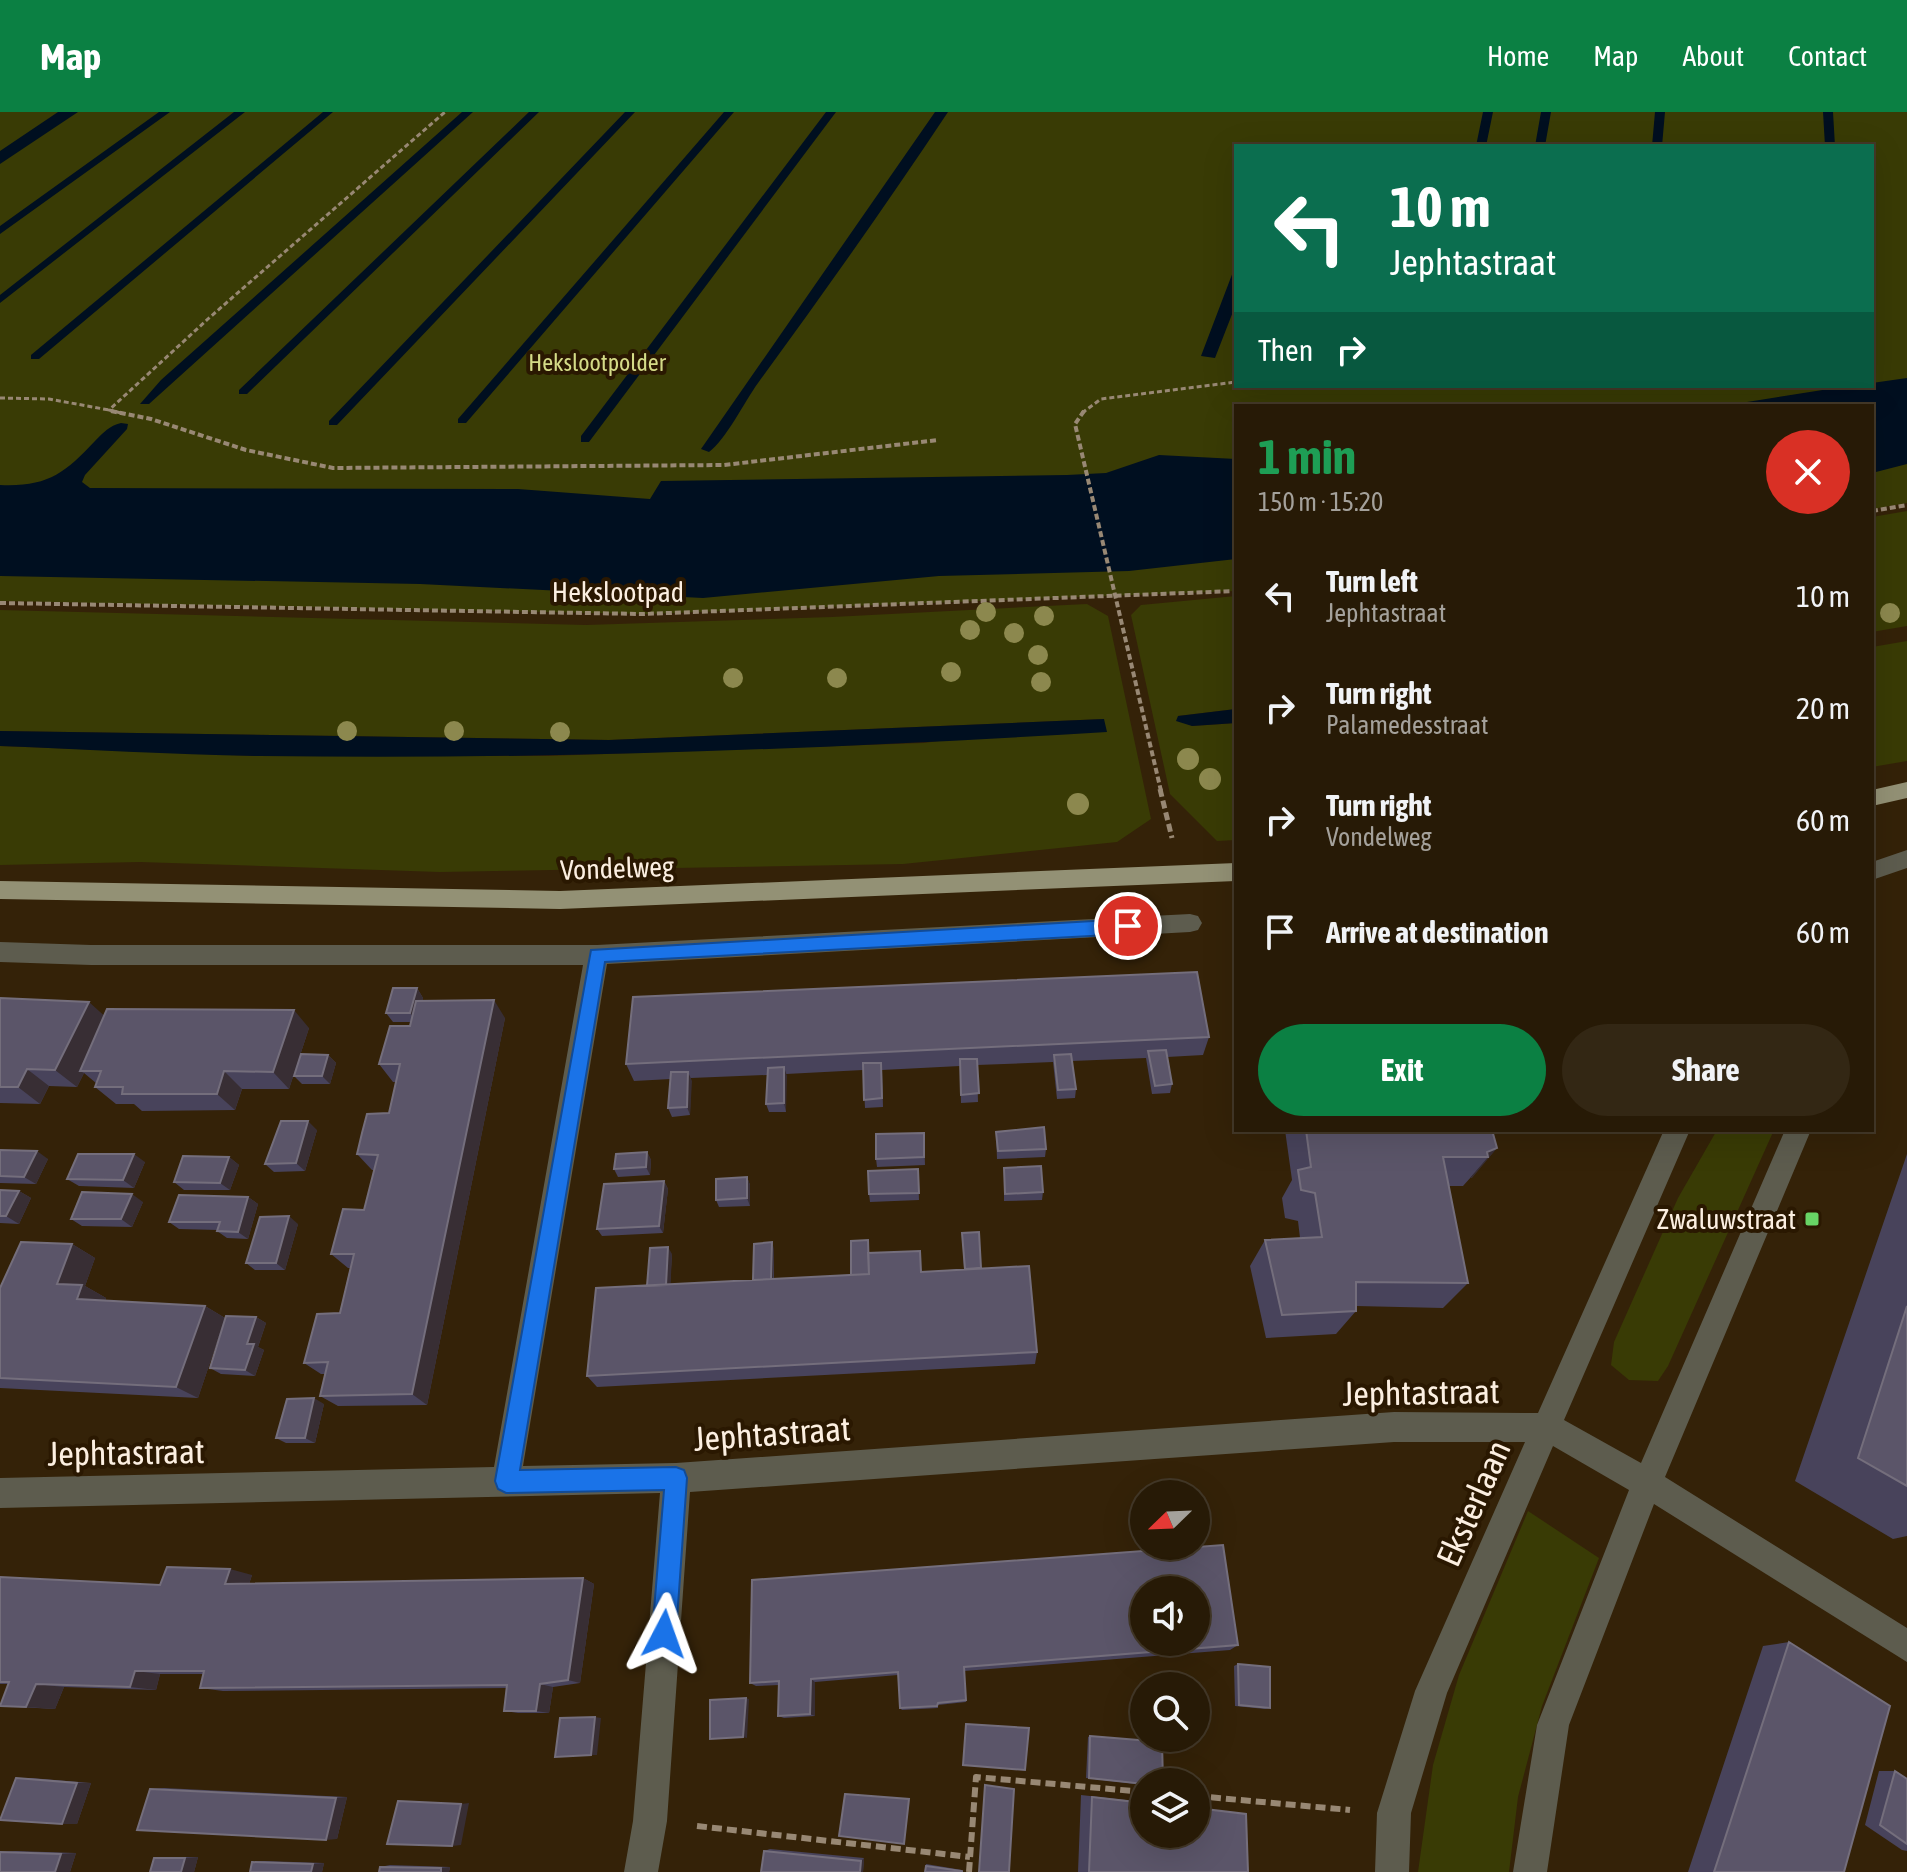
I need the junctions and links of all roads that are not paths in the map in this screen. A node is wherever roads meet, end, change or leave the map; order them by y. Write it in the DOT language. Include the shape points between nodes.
graph roads {
  1 [pos="1907,790"];
  2 [pos="1874,798"];
  3 [pos="1907,859"];
  4 [pos="1874,870"];
  5 [pos="1234,872"];
  6 [pos="0,890"];
  7 [pos="1190,923"];
  8 [pos="0,952"];
  9 [pos="597,955"];
  10 [pos="1676,1132"];
  11 [pos="1797,1132"];
  12 [pos="1549,1428"];
  13 [pos="676,1478"];
  14 [pos="506,1481"];
  15 [pos="1647,1483"];
  16 [pos="0,1493"];
  17 [pos="1907,1646"];
  18 [pos="641,1872"];
  19 [pos="1392,1872"];
  20 [pos="1530,1872"];
  1 -- 2 [label="main road"];
  3 -- 4 [label="street"];
  5 -- 6 [label="main road, Vondelweg" via="560,900"];
  7 -- 9 [label="street"];
  8 -- 9 [label="street"];
  9 -- 14 [label="street"];
  10 -- 12 [label="street, Eksterlaan"];
  11 -- 15 [label="street"];
  12 -- 13 [label="street, Jephtastraat" via="1394,1427"];
  12 -- 15 [label="street"];
  12 -- 19 [label="street, Eksterlaan" via="1431,1691 1394,1813"];
  13 -- 14 [label="street, Jephtastraat"];
  13 -- 18 [label="street" via="650,1821"];
  14 -- 16 [label="street, Jephtastraat"];
  15 -- 17 [label="street"];
  15 -- 20 [label="street" via="1553,1725"];
}
